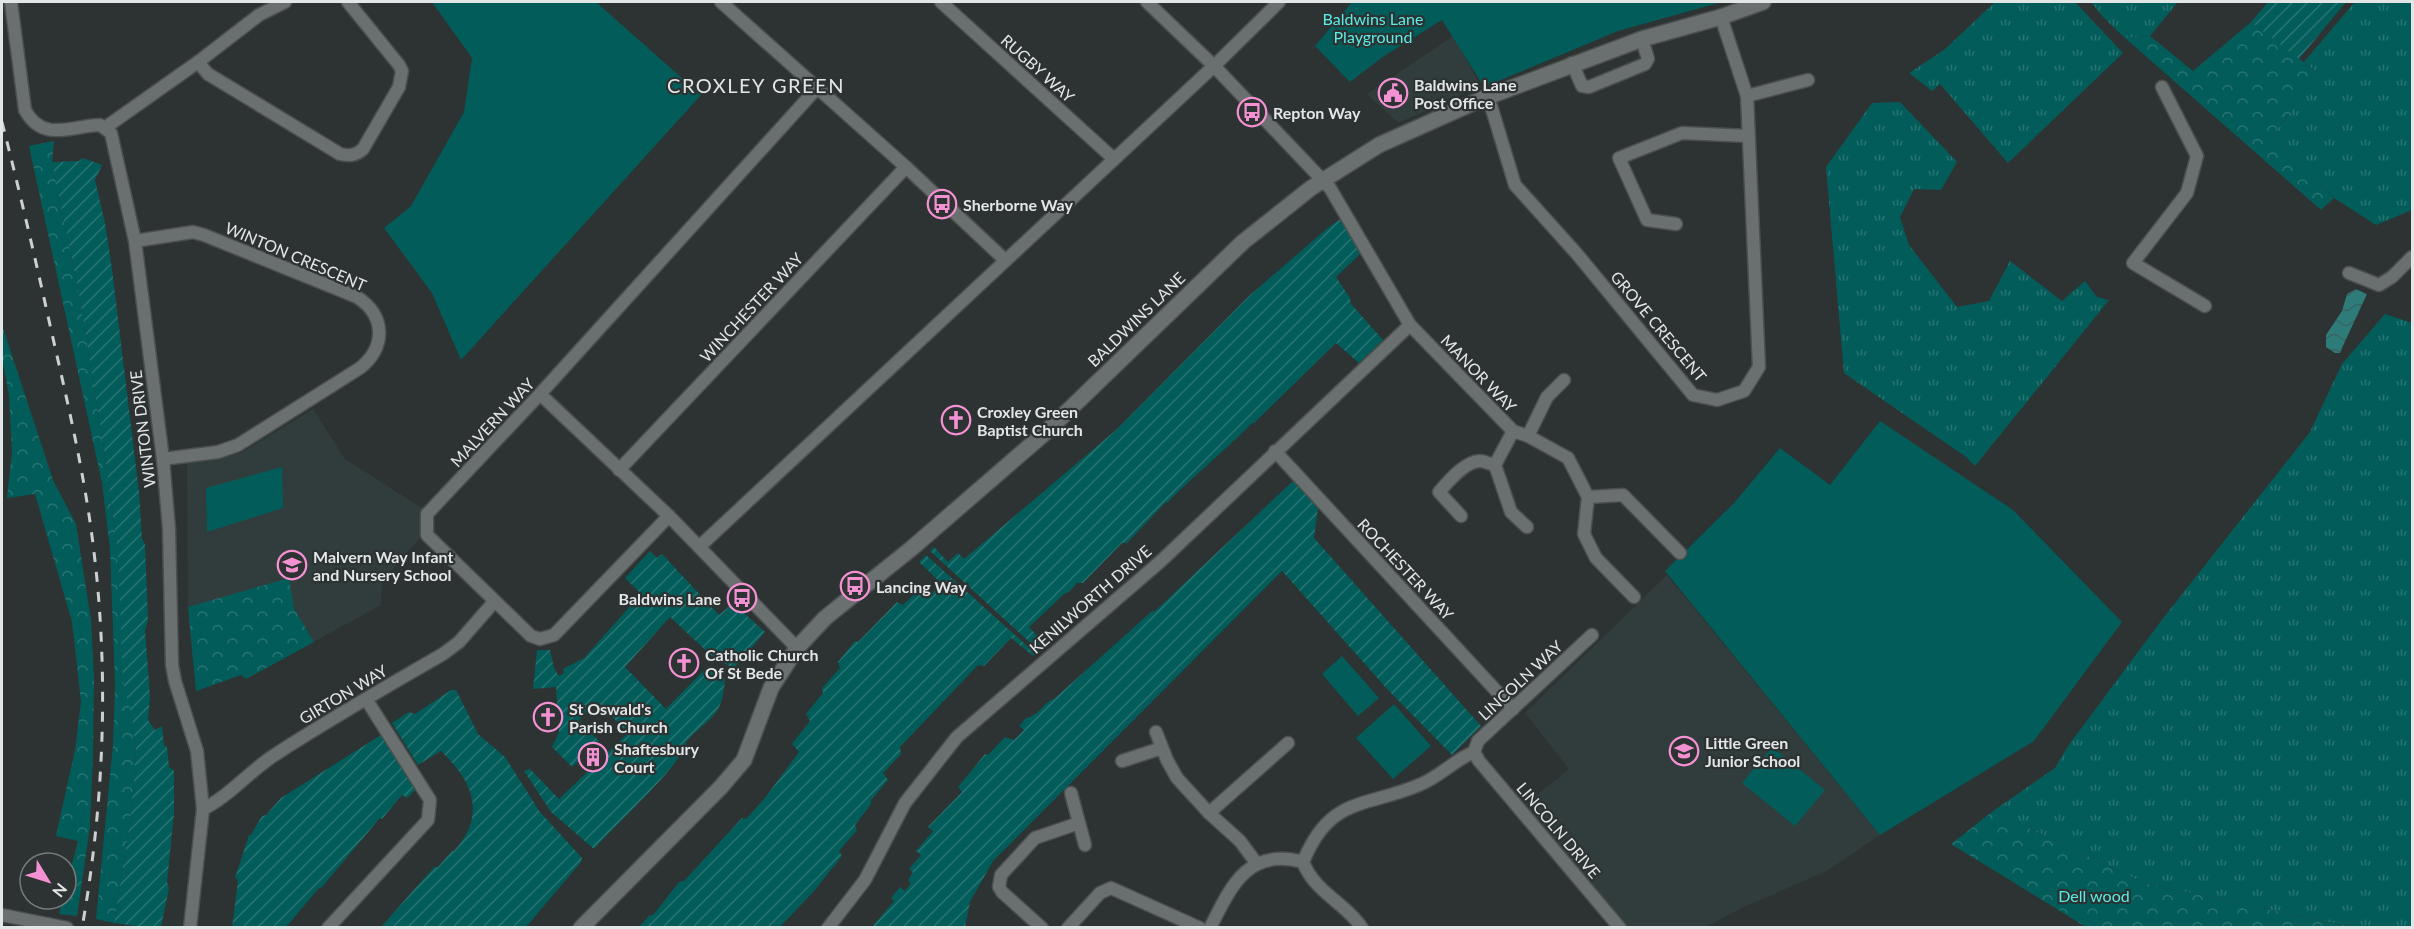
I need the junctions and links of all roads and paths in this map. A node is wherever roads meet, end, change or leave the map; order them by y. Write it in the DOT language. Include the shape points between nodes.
graph roads {
  1 [pos="11,2"];
  2 [pos="285,2"];
  3 [pos="348,2"];
  4 [pos="721,2"];
  5 [pos="941,2"];
  6 [pos="1147,2"];
  7 [pos="1279,2"];
  8 [pos="1763,2"];
  9 [pos="1721,17"];
  10 [pos="1642,39"];
  11 [pos="198,62"];
  12 [pos="1572,63"];
  13 [pos="1214,66"];
  14 [pos="1808,80"];
  15 [pos="818,87"];
  16 [pos="2162,87"];
  17 [pos="1488,96"];
  18 [pos="1747,96"];
  19 [pos="105,127"];
  20 [pos="1748,136"];
  21 [pos="1114,159"];
  22 [pos="906,167"];
  23 [pos="1323,180"];
  24 [pos="1676,224"];
  25 [pos="135,241"];
  26 [pos="2412,257"];
  27 [pos="1005,260"];
  28 [pos="2349,273"];
  29 [pos="2205,306"];
  30 [pos="1410,325"];
  31 [pos="1564,380"];
  32 [pos="540,394"];
  33 [pos="1513,431"];
  34 [pos="1528,436"];
  35 [pos="1275,451"];
  36 [pos="163,459"];
  37 [pos="1495,465"];
  38 [pos="619,470"];
  39 [pos="1587,497"];
  40 [pos="669,516"];
  41 [pos="1461,516"];
  42 [pos="1527,527"];
  43 [pos="699,546"];
  44 [pos="1680,553"];
  45 [pos="1634,597"];
  46 [pos="494,602"];
  47 [pos="1592,635"];
  48 [pos="797,648"];
  49 [pos="366,699"];
  50 [pos="1513,709"];
  51 [pos="1156,732"];
  52 [pos="1288,743"];
  53 [pos="1162,748"];
  54 [pos="1474,752"];
  55 [pos="1122,761"];
  56 [pos="1071,793"];
  57 [pos="203,808"];
  58 [pos="1209,813"];
  59 [pos="1079,823"];
  60 [pos="1085,844"];
  61 [pos="1303,862"];
  62 [pos="1257,864"];
  63 [pos="2,915"];
  64 [pos="68,927"];
  65 [pos="190,927"];
  66 [pos="327,927"];
  67 [pos="582,927"];
  68 [pos="828,927"];
  69 [pos="1042,927"];
  70 [pos="1068,927"];
  71 [pos="1200,927"];
  72 [pos="1210,927"];
  73 [pos="1362,927"];
  74 [pos="1620,927"];
  1 -- 19 [label="street" via="25,110 30,118 54,131 92,125"];
  2 -- 11 [label="street" via="259,15"];
  3 -- 11 [label="street" via="402,71 399,87 357,154 340,154 208,74"];
  4 -- 15 [label="street"];
  5 -- 21 [label="street, RUGBY WAY"];
  6 -- 13 [label="street"];
  7 -- 13 [label="street"];
  8 -- 9 [label="street, BALDWINS LANE"];
  9 -- 10 [label="street, BALDWINS LANE"];
  9 -- 18 [label="street, GROVE CRESCENT"];
  10 -- 12 [label="street, BALDWINS LANE"];
  10 -- 12 [label="street" via="1648,59 1645,64 1589,87 1582,86"];
  11 -- 19 [label="street"];
  12 -- 17 [label="street, BALDWINS LANE"];
  13 -- 21 [label="street"];
  13 -- 23 [label="street"];
  14 -- 18 [label="street"];
  15 -- 22 [label="street"];
  15 -- 32 [label="street, MALVERN WAY"];
  16 -- 29 [label="street" via="2197,156 2187,193 2133,262"];
  17 -- 20 [label="street, GROVE CRESCENT" via="1515,185 1693,395 1717,400 1744,391 1759,367"];
  17 -- 23 [label="street, BALDWINS LANE" via="1378,145"];
  18 -- 20 [label="street, GROVE CRESCENT"];
  19 -- 25 [label="street, WINTON DRIVE" via="113,139"];
  20 -- 24 [label="street" via="1682,133 1619,158 1647,220"];
  21 -- 27 [label="street"];
  22 -- 27 [label="street"];
  22 -- 38 [label="street, WINCHESTER WAY"];
  23 -- 30 [label="street, MANOR WAY"];
  23 -- 48 [label="street, BALDWINS LANE" via="1243,242 1046,432 825,618"];
  25 -- 36 [label="street, WINTON DRIVE"];
  25 -- 36 [label="street, WINTON CRESCENT" via="193,232 204,235 357,297 375,314 379,332 373,356 360,368 238,445 218,452"];
  26 -- 28 [label="street" via="2379,285"];
  27 -- 43 [label="street"];
  30 -- 33 [label="street, MANOR WAY"];
  30 -- 35 [label="street, KENILWORTH DRIVE"];
  31 -- 34 [label="street" via="1547,397"];
  32 -- 38 [label="street"];
  32 -- 46 [label="street, MALVERN WAY" via="427,514 427,536"];
  33 -- 34 [label="street, MANOR WAY"];
  33 -- 37 [label="street"];
  34 -- 39 [label="street, MANOR WAY" via="1568,458"];
  35 -- 50 [label="street, ROCHESTER WAY"];
  35 -- 68 [label="street, KENILWORTH DRIVE" via="1161,561 957,737 905,803 865,880"];
  36 -- 57 [label="street, WINTON DRIVE" via="172,665 198,751"];
  37 -- 41 [label="street" via="1472,463 1439,492"];
  37 -- 42 [label="street" via="1511,512"];
  38 -- 40 [label="street"];
  39 -- 44 [label="street" via="1623,495"];
  39 -- 45 [label="street" via="1584,534 1596,558"];
  40 -- 43 [label="street"];
  40 -- 46 [label="street, MALVERN WAY" via="554,635 540,639 531,636"];
  43 -- 48 [label="street"];
  46 -- 49 [label="street, GIRTON WAY" via="459,642"];
  47 -- 50 [label="street, LINCOLN WAY"];
  48 -- 67 [label="street, BALDWINS LANE" via="771,688 744,760"];
  49 -- 57 [label="street, GIRTON WAY" via="273,757 222,799"];
  49 -- 66 [label="street" via="430,800 428,820"];
  50 -- 54 [label="street, LINCOLN WAY" via="1478,741"];
  51 -- 53 [label="street"];
  52 -- 58 [label="street"];
  53 -- 55 [label="street"];
  53 -- 58 [label="street" via="1177,778"];
  54 -- 61 [label="street" via="1417,786 1341,810 1324,825"];
  54 -- 74 [label="street, LINCOLN DRIVE"];
  56 -- 59 [label="street"];
  57 -- 65 [label="street, WINTON DRIVE"];
  58 -- 62 [label="street" via="1240,841"];
  59 -- 60 [label="street"];
  59 -- 69 [label="street" via="1035,838 1001,875 1002,892"];
  61 -- 62 [label="street" via="1282,858"];
  61 -- 73 [label="street" via="1330,898"];
  62 -- 72 [label="street" via="1237,880"];
  63 -- 64 [label="street"];
  70 -- 71 [label="street" via="1100,893 1111,888"];
}
